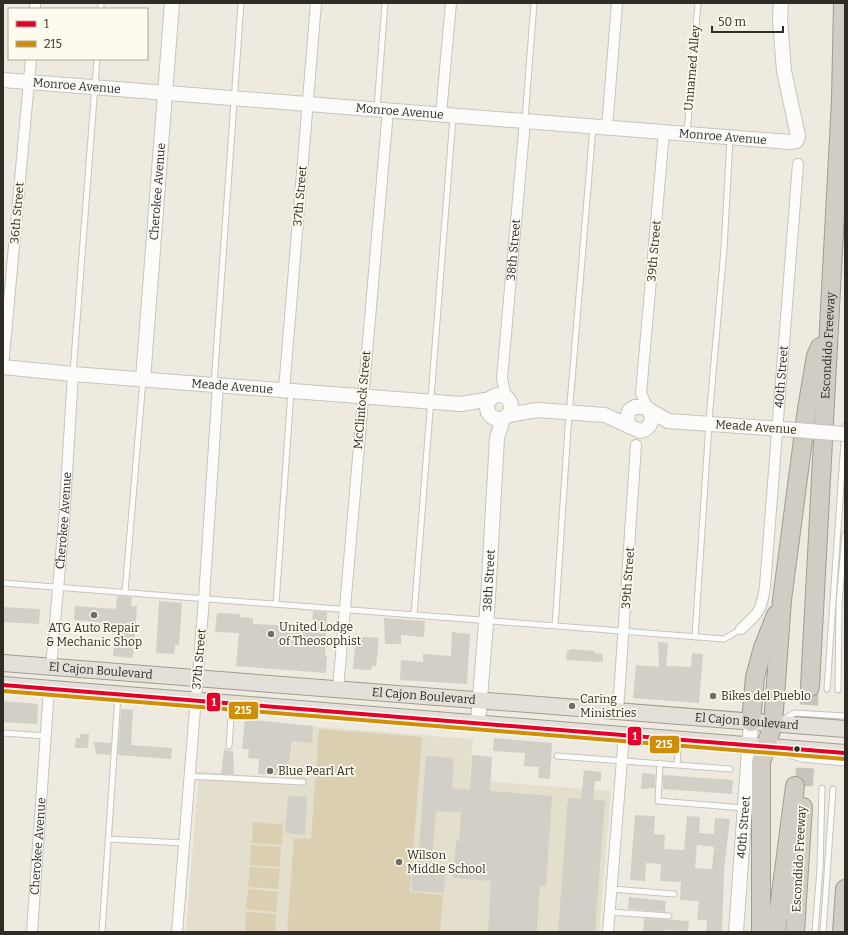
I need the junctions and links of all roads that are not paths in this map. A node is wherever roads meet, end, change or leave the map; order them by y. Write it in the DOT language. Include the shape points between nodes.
graph roads {
  1 [pos="172,3"];
  2 [pos="241,3"];
  3 [pos="316,3"];
  4 [pos="385,3"];
  5 [pos="451,3"];
  6 [pos="534,3"];
  7 [pos="617,3"];
  8 [pos="698,3"];
  9 [pos="781,3"];
  10 [pos="843,3"];
  11 [pos="31,60"];
  12 [pos="97,60"];
  13 [pos="3,80"];
  14 [pos="29,82"];
  15 [pos="96,88"];
  16 [pos="165,93"];
  17 [pos="234,98"];
  18 [pos="307,104"];
  19 [pos="382,109"];
  20 [pos="447,114"];
  21 [pos="525,121"];
  22 [pos="600,127"];
  23 [pos="664,132"];
  24 [pos="687,134"];
  25 [pos="730,137"];
  26 [pos="798,164"];
  27 [pos="828,328"];
  28 [pos="3,367"];
  29 [pos="3,370"];
  30 [pos="73,374"];
  31 [pos="143,379"];
  32 [pos="216,385"];
  33 [pos="288,390"];
  34 [pos="641,393"];
  35 [pos="363,396"];
  36 [pos="500,398"];
  37 [pos="431,402"];
  38 [pos="461,404"];
  39 [pos="632,409"];
  40 [pos="648,409"];
  41 [pos="537,410"];
  42 [pos="570,413"];
  43 [pos="605,415"];
  44 [pos="498,416"];
  45 [pos="668,421"];
  46 [pos="709,424"];
  47 [pos="629,426"];
  48 [pos="845,426"];
  49 [pos="648,428"];
  50 [pos="777,429"];
  51 [pos="845,434"];
  52 [pos="636,445"];
  53 [pos="845,535"];
  54 [pos="3,583"];
  55 [pos="58,587"];
  56 [pos="125,592"];
  57 [pos="204,598"];
  58 [pos="782,600"];
  59 [pos="276,604"];
  60 [pos="344,609"];
  61 [pos="414,615"];
  62 [pos="486,620"];
  63 [pos="555,626"];
  64 [pos="741,629"];
  65 [pos="625,631"];
  66 [pos="695,637"];
  67 [pos="772,640"];
  68 [pos="3,663"];
  69 [pos="51,667"];
  70 [pos="197,678"];
  71 [pos="3,685"];
  72 [pos="818,688"];
  73 [pos="49,689"];
  74 [pos="338,689"];
  75 [pos="838,690"];
  76 [pos="118,694"];
  77 [pos="195,700"];
  78 [pos="480,700"];
  79 [pos="232,704"];
  80 [pos="618,711"];
  81 [pos="845,716"];
  82 [pos="764,722"];
  83 [pos="478,723"];
  84 [pos="845,729"];
  85 [pos="3,733"];
  86 [pos="624,734"];
  87 [pos="46,736"];
  88 [pos="679,739"];
  89 [pos="758,745"];
  90 [pos="229,746"];
  91 [pos="845,753"];
  92 [pos="557,756"];
  93 [pos="622,760"];
  94 [pos="660,763"];
  95 [pos="845,763"];
  96 [pos="677,764"];
  97 [pos="730,769"];
  98 [pos="189,776"];
  99 [pos="303,782"];
  100 [pos="822,788"];
  101 [pos="833,789"];
  102 [pos="745,808"];
  103 [pos="108,839"];
  104 [pos="183,843"];
  105 [pos="612,889"];
  106 [pos="845,889"];
  107 [pos="674,894"];
  108 [pos="610,912"];
  109 [pos="669,916"];
  110 [pos="32,932"];
  111 [pos="102,932"];
  112 [pos="177,932"];
  113 [pos="608,932"];
  114 [pos="736,932"];
  115 [pos="761,932"];
  116 [pos="776,932"];
  117 [pos="795,932"];
  118 [pos="815,932"];
  119 [pos="823,932"];
  120 [pos="842,932"];
  1 -- 16 [label="street, Cherokee Avenue"];
  2 -- 17 [label="lane"];
  3 -- 18 [label="street, 37th Street"];
  4 -- 19 [label="lane"];
  5 -- 20 [label="street"];
  6 -- 21 [label="lane"];
  7 -- 22 [label="street"];
  8 -- 24 [label="lane, Unnamed Alley"];
  9 -- 25 [label="street, Monroe Avenue" via="784,70 797,129 796,141"];
  10 -- 27 [label="highway, Escondido Freeway" via="841,100"];
  11 -- 14 [label="street, 36th Street"];
  12 -- 15 [label="lane"];
  13 -- 14 [label="street, Monroe Avenue"];
  14 -- 15 [label="street, Monroe Avenue"];
  14 -- 28 [label="street, 36th Street"];
  15 -- 16 [label="street, Monroe Avenue"];
  15 -- 30 [label="lane"];
  16 -- 17 [label="street, Monroe Avenue"];
  16 -- 31 [label="street, Cherokee Avenue"];
  17 -- 18 [label="street, Monroe Avenue"];
  17 -- 32 [label="lane"];
  18 -- 19 [label="street, Monroe Avenue"];
  18 -- 33 [label="street, 37th Street"];
  19 -- 20 [label="street, Monroe Avenue"];
  19 -- 35 [label="street, McClintock Street"];
  20 -- 21 [label="street, Monroe Avenue"];
  20 -- 37 [label="lane"];
  21 -- 22 [label="street, Monroe Avenue"];
  21 -- 36 [label="street, 38th Street"];
  22 -- 23 [label="street, Monroe Avenue"];
  22 -- 42 [label="lane"];
  23 -- 24 [label="street, Monroe Avenue"];
  23 -- 34 [label="street, 39th Street"];
  24 -- 25 [label="street, Monroe Avenue"];
  25 -- 46 [label="lane" via="724,249"];
  26 -- 50 [label="street, 40th Street"];
  27 -- 58 [label="highway" via="816,356"];
  27 -- 72 [label="highway, Escondido Freeway"];
  28 -- 29 [label="lane"];
  28 -- 30 [label="street, Meade Avenue"];
  30 -- 31 [label="street, Meade Avenue"];
  30 -- 55 [label="street, Cherokee Avenue"];
  31 -- 32 [label="street, Meade Avenue"];
  31 -- 56 [label="lane"];
  32 -- 33 [label="street, Meade Avenue"];
  32 -- 57 [label="street, 37th Street"];
  33 -- 35 [label="street, Meade Avenue"];
  33 -- 59 [label="lane"];
  34 -- 39 [label="street, 39th Street"];
  34 -- 40 [label="street, 39th Street"];
  35 -- 37 [label="street, Meade Avenue"];
  35 -- 60 [label="street, McClintock Street"];
  36 -- 38 [label="street, Meade Avenue"];
  36 -- 41 [label="street, Meade Avenue"];
  36 -- 44 [label="street" via="488,406"];
  36 -- 44 [label="street" via="511,408"];
  37 -- 38 [label="street, Meade Avenue"];
  37 -- 61 [label="lane"];
  38 -- 44 [label="street, Meade Avenue"];
  39 -- 40 [label="street, Meade Avenue" via="640,406"];
  39 -- 43 [label="street, Meade Avenue"];
  39 -- 47 [label="street" via="627,415"];
  40 -- 45 [label="street, Meade Avenue"];
  40 -- 49 [label="street" via="652,417"];
  41 -- 42 [label="street, Meade Avenue"];
  41 -- 44 [label="street, Meade Avenue"];
  42 -- 43 [label="street, Meade Avenue"];
  42 -- 63 [label="lane"];
  43 -- 47 [label="street, Meade Avenue"];
  44 -- 62 [label="street, 38th Street"];
  45 -- 46 [label="street, Meade Avenue"];
  45 -- 49 [label="street, Meade Avenue"];
  46 -- 50 [label="street, Meade Avenue"];
  46 -- 66 [label="lane"];
  47 -- 49 [label="street, Meade Avenue" via="640,431"];
  47 -- 52 [label="street, 39th Street"];
  48 -- 72 [label="lane"];
  49 -- 52 [label="street"];
  50 -- 51 [label="street, Meade Avenue, bridge"];
  50 -- 64 [label="street, 40th Street" via="763,602 758,615"];
  52 -- 65 [label="street, 39th Street"];
  53 -- 75 [label="lane" via="839,604"];
  54 -- 55 [label="lane"];
  55 -- 56 [label="lane"];
  55 -- 69 [label="street, Cherokee Avenue"];
  56 -- 57 [label="lane"];
  57 -- 59 [label="lane"];
  57 -- 70 [label="street, 37th Street"];
  58 -- 67 [label="lane"];
  58 -- 82 [label="highway"];
  59 -- 60 [label="lane"];
  60 -- 61 [label="lane"];
  60 -- 74 [label="street, McClintock Street"];
  61 -- 62 [label="lane"];
  62 -- 63 [label="lane"];
  62 -- 78 [label="street, 38th Street"];
  63 -- 65 [label="lane"];
  64 -- 66 [label="lane" via="724,639"];
  65 -- 66 [label="lane"];
  65 -- 80 [label="street, 39th Street"];
  68 -- 69 [label="main road, El Cajon Boulevard"];
  69 -- 70 [label="main road, El Cajon Boulevard"];
  70 -- 74 [label="main road, El Cajon Boulevard"];
  70 -- 77 [label="street, 37th Street"];
  71 -- 73 [label="main road, El Cajon Boulevard"];
  73 -- 76 [label="main road, El Cajon Boulevard"];
  73 -- 87 [label="street, Cherokee Avenue"];
  74 -- 78 [label="main road, El Cajon Boulevard"];
  76 -- 77 [label="main road, El Cajon Boulevard"];
  76 -- 103 [label="lane"];
  77 -- 79 [label="main road, El Cajon Boulevard"];
  77 -- 98 [label="street, 37th Street"];
  78 -- 80 [label="main road, El Cajon Boulevard"];
  78 -- 83 [label="street, 38th Street"];
  79 -- 83 [label="main road, El Cajon Boulevard"];
  79 -- 90 [label="lane"];
  80 -- 82 [label="main road, El Cajon Boulevard"];
  81 -- 82 [label="lane" via="795,713"];
  82 -- 84 [label="main road, El Cajon Boulevard"];
  82 -- 89 [label="highway"];
  83 -- 86 [label="main road, El Cajon Boulevard"];
  85 -- 87 [label="lane"];
  86 -- 88 [label="main road, El Cajon Boulevard"];
  86 -- 93 [label="street"];
  87 -- 110 [label="street, Cherokee Avenue"];
  88 -- 89 [label="main road, El Cajon Boulevard"];
  88 -- 96 [label="lane"];
  89 -- 91 [label="main road, El Cajon Boulevard"];
  89 -- 95 [label="lane" via="802,759"];
  89 -- 102 [label="street, 40th Street"];
  89 -- 115 [label="highway" via="761,762"];
  92 -- 93 [label="lane"];
  93 -- 94 [label="lane"];
  93 -- 105 [label="street"];
  94 -- 96 [label="lane"];
  94 -- 102 [label="lane" via="658,801"];
  96 -- 97 [label="lane"];
  98 -- 99 [label="lane"];
  98 -- 104 [label="street, 37th Street"];
  100 -- 118 [label="lane"];
  101 -- 119 [label="lane"];
  102 -- 114 [label="street, 40th Street"];
  103 -- 104 [label="lane"];
  103 -- 111 [label="lane"];
  104 -- 112 [label="street, 37th Street"];
  105 -- 107 [label="lane"];
  105 -- 108 [label="street"];
  106 -- 120 [label="highway"];
  108 -- 109 [label="lane"];
  108 -- 113 [label="street"];
  116 -- 117 [label="highway, Escondido Freeway" via="799,786"];
}
